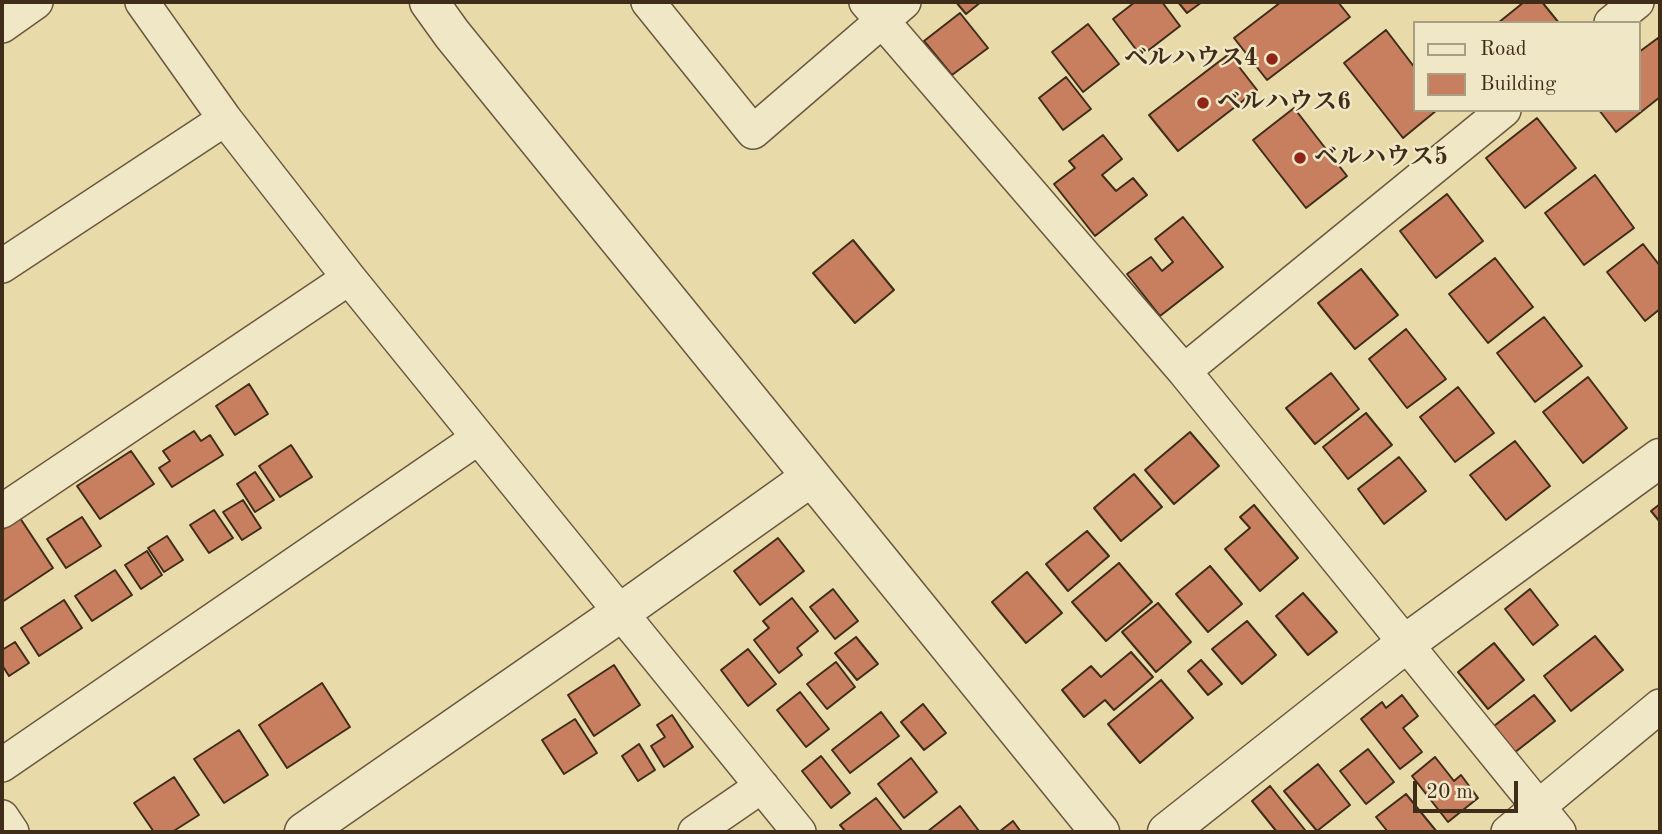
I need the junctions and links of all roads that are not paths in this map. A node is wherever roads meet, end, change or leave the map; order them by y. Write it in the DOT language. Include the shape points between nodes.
graph roads {
  1 [pos="36,2"];
  2 [pos="142,2"];
  3 [pos="429,2"];
  4 [pos="648,2"];
  5 [pos="1637,2"];
  6 [pos="883,8"];
  7 [pos="1613,21"];
  8 [pos="2,26"];
  9 [pos="1502,112"];
  10 [pos="225,119"];
  11 [pos="2,267"];
  12 [pos="349,278"];
  13 [pos="1184,371"];
  14 [pos="478,438"];
  15 [pos="1660,458"];
  16 [pos="811,477"];
  17 [pos="2,511"];
  18 [pos="620,613"];
  19 [pos="1405,644"];
  20 [pos="1660,706"];
  21 [pos="2,765"];
  22 [pos="762,786"];
  23 [pos="2,817"];
  24 [pos="1549,820"];
  25 [pos="12,832"];
  26 [pos="304,832"];
  27 [pos="695,832"];
  28 [pos="799,832"];
  29 [pos="1100,832"];
  30 [pos="1167,832"];
  31 [pos="1508,832"];
  1 -- 8 [label="street"];
  2 -- 10 [label="street"];
  3 -- 16 [label="street"];
  4 -- 6 [label="street" via="753,132"];
  5 -- 7 [label="street"];
  6 -- 13 [label="street"];
  9 -- 13 [label="street"];
  10 -- 11 [label="street"];
  10 -- 12 [label="street"];
  12 -- 14 [label="street"];
  12 -- 17 [label="street"];
  13 -- 19 [label="street"];
  14 -- 18 [label="street"];
  14 -- 21 [label="street"];
  15 -- 19 [label="street"];
  16 -- 18 [label="street"];
  16 -- 29 [label="street"];
  18 -- 22 [label="street"];
  18 -- 26 [label="street"];
  19 -- 24 [label="street"];
  19 -- 30 [label="street"];
  20 -- 24 [label="street"];
  22 -- 27 [label="street"];
  22 -- 28 [label="street"];
  23 -- 25 [label="street"];
  24 -- 31 [label="street"];
}
